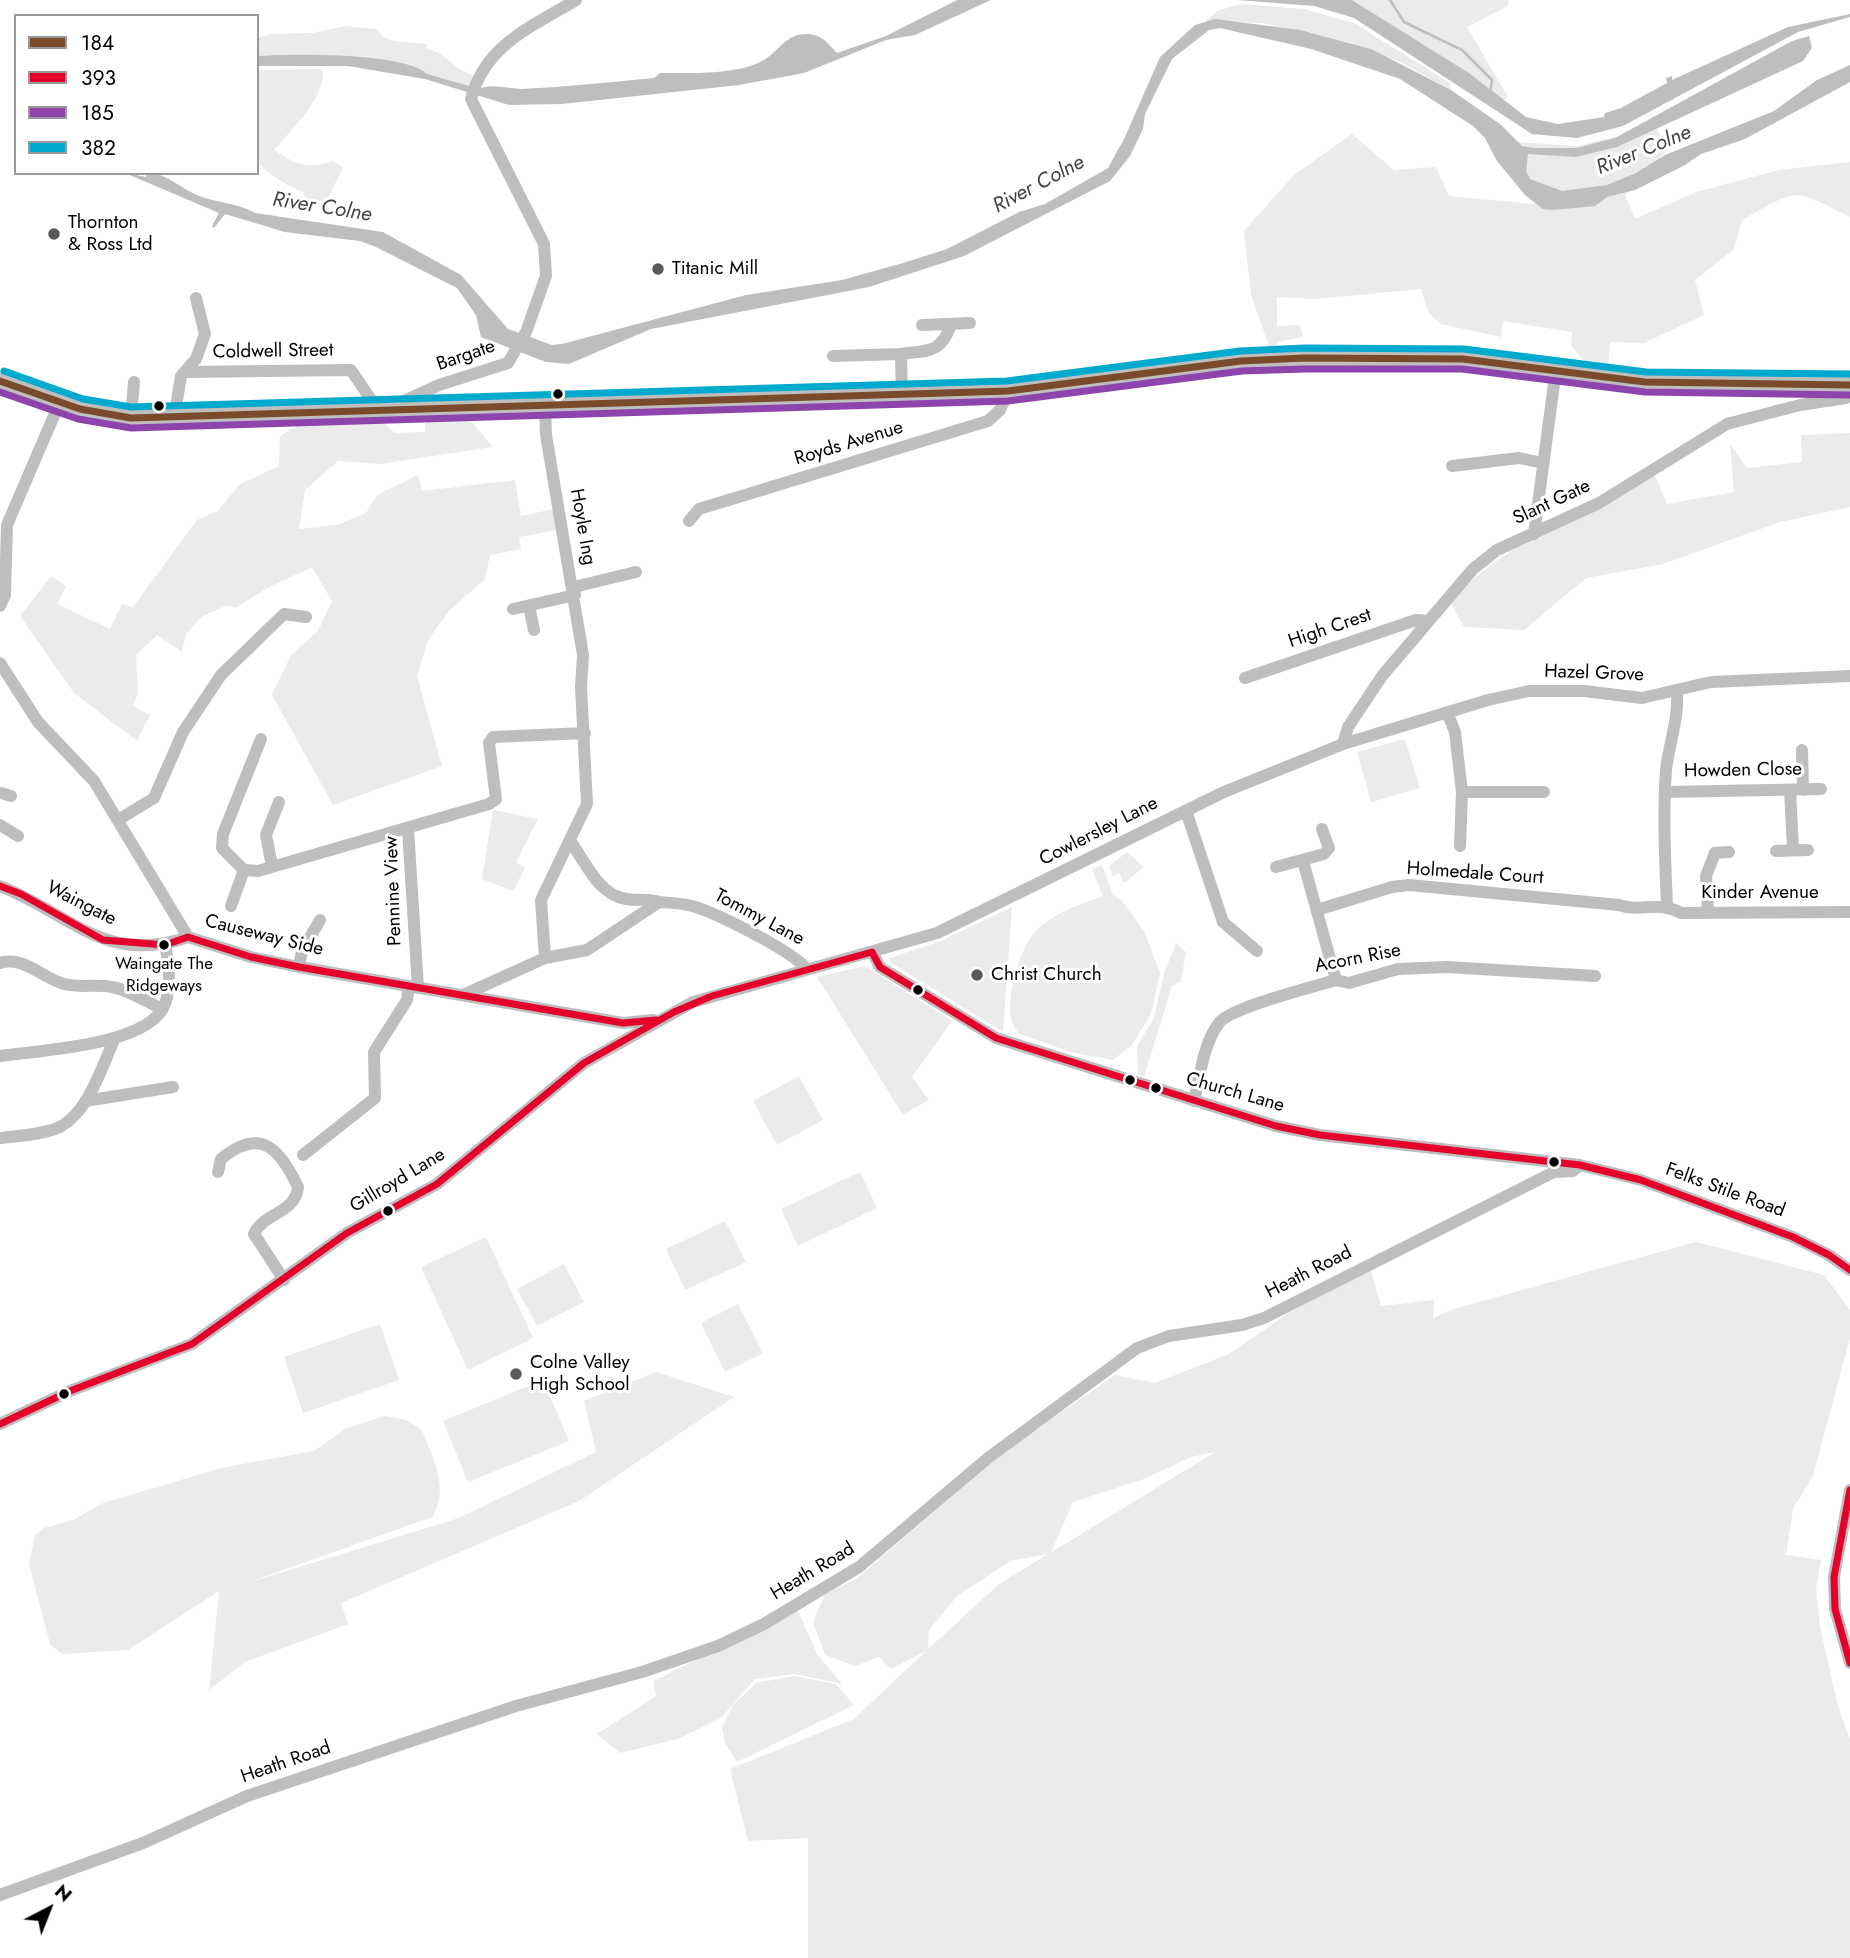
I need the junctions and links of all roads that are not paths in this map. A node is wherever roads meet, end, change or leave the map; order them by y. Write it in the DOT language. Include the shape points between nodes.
graph roads {
  1 [pos="576,0"];
  2 [pos="196,298"];
  3 [pos="970,323"];
  4 [pos="922,325"];
  5 [pos="951,325"];
  6 [pos="901,354"];
  7 [pos="833,356"];
  8 [pos="1556,369"];
  9 [pos="185,372"];
  10 [pos="0,381"];
  11 [pos="134,382"];
  12 [pos="1850,385"];
  13 [pos="1008,391"];
  14 [pos="902,394"];
  15 [pos="1850,395"];
  16 [pos="59,404"];
  17 [pos="545,406"];
  18 [pos="384,410"];
  19 [pos="131,418"];
  20 [pos="174,419"];
  21 [pos="1543,463"];
  22 [pos="1452,466"];
  23 [pos="689,521"];
  24 [pos="1534,534"];
  25 [pos="636,572"];
  26 [pos="574,591"];
  27 [pos="0,606"];
  28 [pos="529,606"];
  29 [pos="513,609"];
  30 [pos="306,617"];
  31 [pos="1429,621"];
  32 [pos="534,630"];
  33 [pos="0,663"];
  34 [pos="1850,676"];
  35 [pos="1245,678"];
  36 [pos="1677,690"];
  37 [pos="1447,712"];
  38 [pos="585,733"];
  39 [pos="261,739"];
  40 [pos="1343,744"];
  41 [pos="1802,750"];
  42 [pos="1821,789"];
  43 [pos="1797,790"];
  44 [pos="1462,792"];
  45 [pos="1544,792"];
  46 [pos="1665,792"];
  47 [pos="279,802"];
  48 [pos="1186,811"];
  49 [pos="118,820"];
  50 [pos="0,825"];
  51 [pos="408,828"];
  52 [pos="1322,829"];
  53 [pos="18,836"];
  54 [pos="570,841"];
  55 [pos="1460,846"];
  56 [pos="1793,850"];
  57 [pos="1808,850"];
  58 [pos="1776,851"];
  59 [pos="1729,852"];
  60 [pos="1303,861"];
  61 [pos="272,866"];
  62 [pos="1276,867"];
  63 [pos="244,870"];
  64 [pos="0,886"];
  65 [pos="659,902"];
  66 [pos="1667,905"];
  67 [pos="231,906"];
  68 [pos="1631,909"];
  69 [pos="1317,910"];
  70 [pos="1850,912"];
  71 [pos="1708,913"];
  72 [pos="320,920"];
  73 [pos="188,937"];
  74 [pos="164,945"];
  75 [pos="1256,951"];
  76 [pos="872,952"];
  77 [pos="545,958"];
  78 [pos="0,963"];
  79 [pos="299,967"];
  80 [pos="809,968"];
  81 [pos="1595,976"];
  82 [pos="1336,980"];
  83 [pos="413,987"];
  84 [pos="463,995"];
  85 [pos="162,1009"];
  86 [pos="661,1020"];
  87 [pos="115,1038"];
  88 [pos="0,1056"];
  89 [pos="173,1087"];
  90 [pos="85,1101"];
  91 [pos="1194,1101"];
  92 [pos="0,1138"];
  93 [pos="303,1155"];
  94 [pos="1580,1165"];
  95 [pos="218,1172"];
  96 [pos="1850,1270"];
  97 [pos="284,1280"];
  98 [pos="0,1424"];
  99 [pos="1850,1490"];
  100 [pos="1850,1663"];
  101 [pos="0,1895"];
  1 -- 18 [label="street, Bargate" via="506,41 487,62 473,90 472,104 544,244 546,276 526,332 508,363 429,389"];
  2 -- 9 [label="street" via="205,334 196,359"];
  3 -- 5 [label="street"];
  4 -- 5 [label="street"];
  5 -- 6 [label="street" via="944,343 935,349"];
  6 -- 7 [label="street"];
  6 -- 14 [label="street"];
  8 -- 12 [label="main road" via="1645,382"];
  8 -- 13 [label="main road" via="1463,359 1305,358 1241,361"];
  8 -- 21 [label="street"];
  9 -- 18 [label="street, Coldwell Street" via="351,370 372,401"];
  9 -- 20 [label="street"];
  10 -- 16 [label="main road"];
  11 -- 19 [label="street"];
  13 -- 14 [label="main road"];
  13 -- 23 [label="street, Royds Avenue" via="1000,410 988,421 699,509"];
  14 -- 17 [label="main road"];
  15 -- 24 [label="street, Slant Gate" via="1727,424 1600,503"];
  16 -- 19 [label="main road" via="96,415"];
  16 -- 27 [label="street" via="7,525 5,595"];
  17 -- 18 [label="main road"];
  17 -- 26 [label="street, Hoyle Ing" via="546,435"];
  18 -- 20 [label="main road"];
  19 -- 20 [label="main road"];
  21 -- 22 [label="street" via="1519,458"];
  21 -- 24 [label="street"];
  24 -- 31 [label="street, Slant Gate" via="1497,550 1473,569"];
  25 -- 26 [label="street"];
  26 -- 28 [label="street"];
  26 -- 38 [label="street, Hoyle Ing" via="583,655"];
  28 -- 29 [label="street"];
  28 -- 32 [label="street"];
  30 -- 49 [label="street" via="284,614 221,675 183,732 154,798"];
  31 -- 35 [label="street, High Crest" via="1416,620"];
  31 -- 40 [label="street, Slant Gate" via="1382,676 1348,727"];
  33 -- 49 [label="street, Causeway Side" via="38,722 94,781"];
  34 -- 36 [label="street, Hazel Grove" via="1711,682"];
  36 -- 37 [label="street, Hazel Grove" via="1642,698 1528,691"];
  36 -- 46 [label="street" via="1678,713"];
  37 -- 40 [label="street, Hazel Grove"];
  37 -- 44 [label="street" via="1455,732"];
  38 -- 51 [label="street, Pennine View" via="493,737 489,743 496,799"];
  38 -- 54 [label="street, Hoyle Ing" via="587,804"];
  39 -- 63 [label="street" via="223,834 222,848"];
  40 -- 48 [label="street, Cowlersley Lane"];
  41 -- 43 [label="street"];
  42 -- 43 [label="street, Howden Close"];
  43 -- 46 [label="street, Howden Close"];
  43 -- 56 [label="street"];
  44 -- 45 [label="street"];
  44 -- 55 [label="street"];
  46 -- 66 [label="street"];
  47 -- 61 [label="street" via="266,835"];
  48 -- 75 [label="street" via="1223,922"];
  48 -- 76 [label="street, Cowlersley Lane" via="937,933"];
  49 -- 73 [label="street, Causeway Side"];
  50 -- 53 [label="street"];
  51 -- 61 [label="street"];
  51 -- 83 [label="street, Pennine View"];
  52 -- 60 [label="street" via="1329,848"];
  54 -- 65 [label="street, Tommy Lane" via="596,882 613,895"];
  54 -- 77 [label="street, Hoyle Ing" via="541,900"];
  56 -- 57 [label="street"];
  56 -- 58 [label="street"];
  59 -- 71 [label="street" via="1715,853 1710,864 1706,876"];
  60 -- 62 [label="street"];
  60 -- 69 [label="street"];
  61 -- 63 [label="street"];
  63 -- 67 [label="street"];
  64 -- 74 [label="street, Waingate" via="103,940"];
  65 -- 77 [label="street" via="587,950"];
  65 -- 80 [label="street, Tommy Lane" via="693,906"];
  66 -- 68 [label="street, Kinder Avenue"];
  66 -- 71 [label="street, Kinder Avenue" via="1681,913"];
  68 -- 69 [label="street, Holmedale Court" via="1409,885"];
  69 -- 82 [label="street"];
  70 -- 71 [label="street, Kinder Avenue"];
  72 -- 79 [label="street" via="302,951"];
  73 -- 74 [label="street, Waingate"];
  73 -- 79 [label="street, Causeway Side"];
  74 -- 85 [label="street" via="169,988"];
  76 -- 80 [label="street, Cowlersley Lane"];
  76 -- 91 [label="street, Church Lane" via="880,967 996,1038"];
  77 -- 84 [label="street"];
  78 -- 85 [label="street" via="26,963 36,973 72,985 114,987"];
  79 -- 83 [label="street, Causeway Side"];
  80 -- 86 [label="street, Gillroyd Lane" via="702,999"];
  81 -- 82 [label="street, Acorn Rise" via="1447,967 1398,969 1349,983"];
  82 -- 91 [label="street, Acorn Rise" via="1219,1021"];
  83 -- 84 [label="street, Causeway Side"];
  83 -- 93 [label="street" via="374,1052 375,1098"];
  84 -- 86 [label="street, Causeway Side" via="623,1023"];
  85 -- 87 [label="street" via="151,1022"];
  86 -- 97 [label="street, Gillroyd Lane" via="584,1063 437,1184 348,1233"];
  87 -- 88 [label="street"];
  87 -- 90 [label="street"];
  89 -- 90 [label="street"];
  90 -- 92 [label="street" via="73,1117 51,1130"];
  91 -- 94 [label="street, Church Lane" via="1320,1135"];
  94 -- 96 [label="street, Felks Stile Road" via="1641,1180 1793,1237"];
  94 -- 101 [label="street, Heath Road" via="1573,1171 1555,1172 1264,1318 1169,1336 1137,1348 988,1458 859,1567 718,1646 516,1706 247,1796 143,1843"];
  95 -- 97 [label="street" via="227,1153 244,1142 256,1141 266,1144 294,1178 298,1187 293,1203 258,1225 254,1234"];
  97 -- 98 [label="street, Gillroyd Lane" via="192,1344 70,1391"];
  99 -- 100 [label="street" via="1834,1577 1835,1609"];
}
